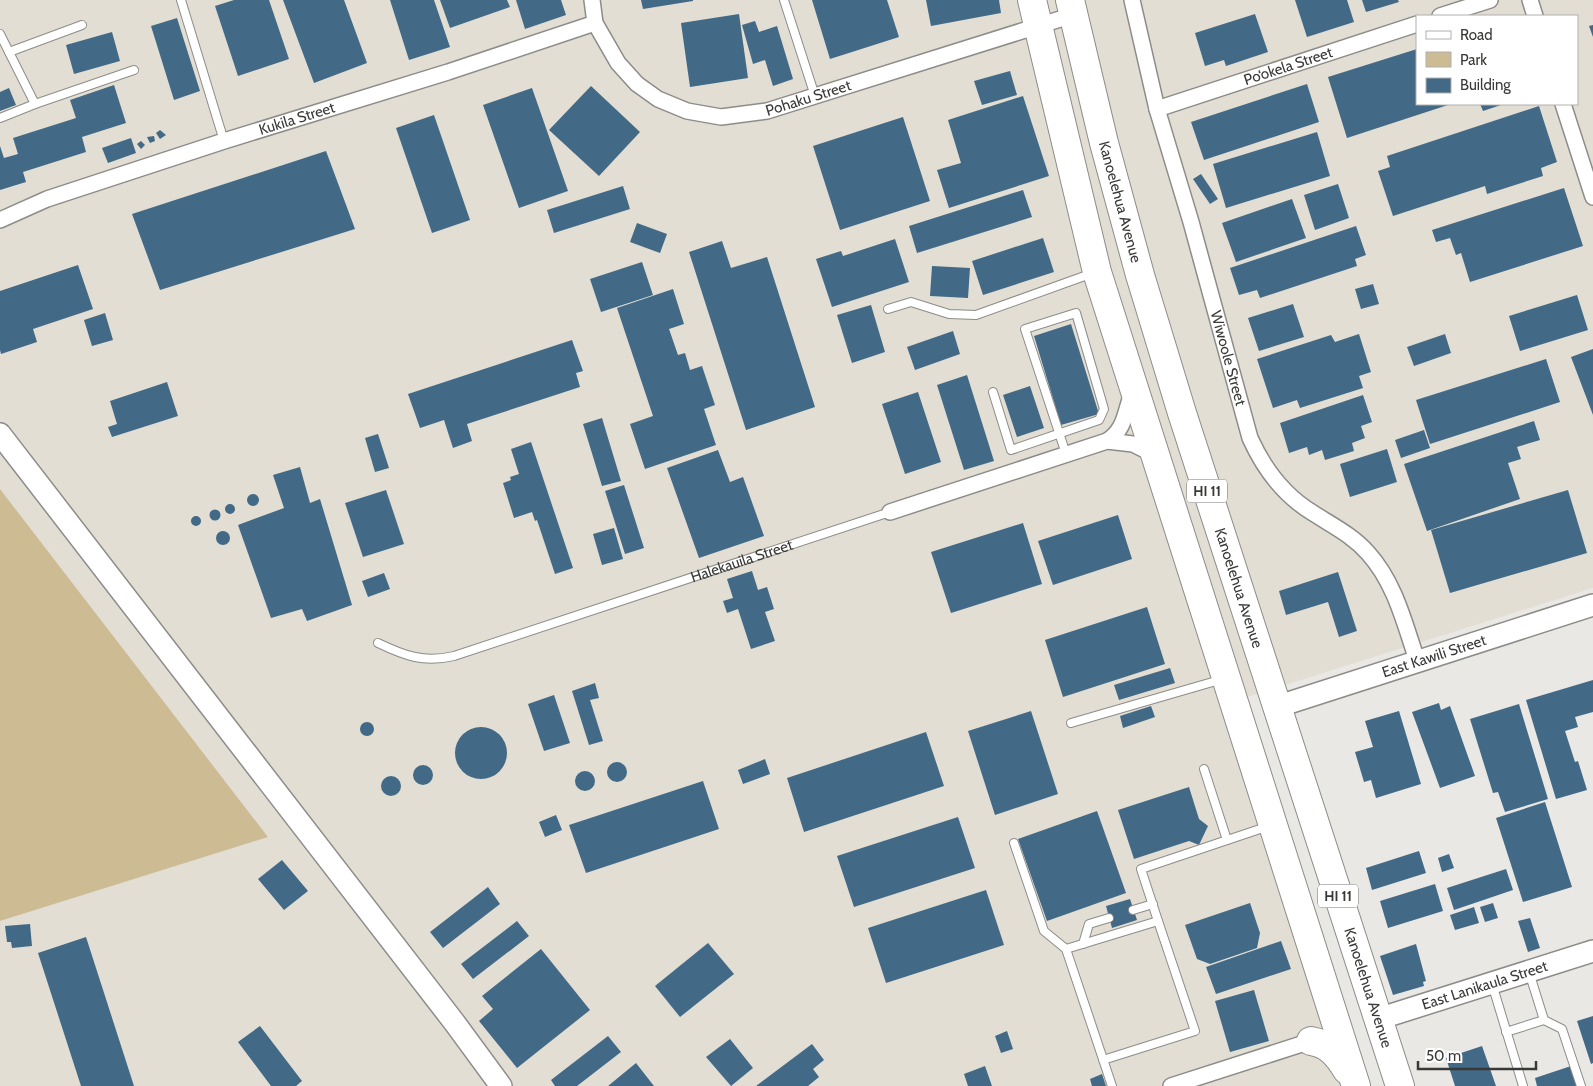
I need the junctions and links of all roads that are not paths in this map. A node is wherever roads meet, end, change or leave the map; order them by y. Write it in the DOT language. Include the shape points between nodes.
graph roads {
  1 [pos="181,0"];
  2 [pos="592,0"];
  3 [pos="784,0"];
  4 [pos="1032,0"];
  5 [pos="1132,0"];
  6 [pos="1490,0"];
  7 [pos="1530,0"];
  8 [pos="1072,7"];
  9 [pos="1443,15"];
  10 [pos="1535,15"];
  11 [pos="594,23"];
  12 [pos="1416,24"];
  13 [pos="82,25"];
  14 [pos="1038,26"];
  15 [pos="0,34"];
  16 [pos="9,52"];
  17 [pos="134,70"];
  18 [pos="815,96"];
  19 [pos="35,104"];
  20 [pos="1563,105"];
  21 [pos="1157,109"];
  22 [pos="0,118"];
  23 [pos="224,141"];
  24 [pos="1593,197"];
  25 [pos="0,220"];
  26 [pos="1097,272"];
  27 [pos="888,308"];
  28 [pos="1134,390"];
  29 [pos="993,392"];
  30 [pos="0,434"];
  31 [pos="1059,434"];
  32 [pos="1107,441"];
  33 [pos="1066,454"];
  34 [pos="1156,455"];
  35 [pos="890,512"];
  36 [pos="1593,605"];
  37 [pos="378,643"];
  38 [pos="1417,660"];
  39 [pos="1227,675"];
  40 [pos="1276,706"];
  41 [pos="1071,724"];
  42 [pos="1252,758"];
  43 [pos="1204,769"];
  44 [pos="1273,825"];
  45 [pos="1227,840"];
  46 [pos="1014,843"];
  47 [pos="1152,904"];
  48 [pos="1133,910"];
  49 [pos="1109,918"];
  50 [pos="1158,921"];
  51 [pos="1083,944"];
  52 [pos="1066,949"];
  53 [pos="1593,951"];
  54 [pos="1529,972"];
  55 [pos="1492,984"];
  56 [pos="1330,1004"];
  57 [pos="1378,1019"];
  58 [pos="1544,1020"];
  59 [pos="1506,1032"];
  60 [pos="1311,1041"];
  61 [pos="1103,1060"];
  62 [pos="1356,1084"];
  63 [pos="501,1086"];
  64 [pos="1112,1086"];
  65 [pos="1171,1086"];
  66 [pos="1400,1086"];
  67 [pos="1523,1086"];
  68 [pos="1581,1086"];
  1 -- 23 [label="lane"];
  2 -- 11 [label="street, Pohaku Street"];
  3 -- 18 [label="lane"];
  4 -- 14 [label="highway, HI 11"];
  5 -- 21 [label="street, Wiwoole Street"];
  6 -- 9 [label="street"];
  7 -- 10 [label="street"];
  8 -- 14 [label="street, Pohaku Street"];
  8 -- 40 [label="highway, Kanoelehua Avenue / HI 11" via="1140,275"];
  11 -- 18 [label="street, Pohaku Street" via="618,63 637,84 658,99 687,111 721,117 768,111"];
  11 -- 23 [label="street, Kukila Street"];
  12 -- 21 [label="street, Po‘okela Street"];
  13 -- 16 [label="lane"];
  14 -- 18 [label="street, Pohaku Street"];
  14 -- 26 [label="highway, HI 11"];
  15 -- 16 [label="lane"];
  16 -- 19 [label="lane"];
  17 -- 19 [label="lane"];
  19 -- 22 [label="lane"];
  20 -- 24 [label="street"];
  21 -- 38 [label="street, Wiwoole Street" via="1253,444 1270,475 1290,497 1346,532 1384,572"];
  23 -- 25 [label="street, Kukila Street" via="47,199"];
  26 -- 27 [label="lane" via="976,315 949,314 911,302"];
  26 -- 28 [label="highway, HI 11"];
  28 -- 32 [label="street" via="1120,430"];
  28 -- 34 [label="highway, HI 11"];
  29 -- 31 [label="lane" via="1012,450"];
  30 -- 63 [label="street"];
  31 -- 31 [label="lane" via="1025,329 1076,314 1104,409 1099,420"];
  31 -- 33 [label="lane"];
  32 -- 33 [label="street, Halekauila Street"];
  32 -- 34 [label="street, Halekauila Street" via="1133,444"];
  33 -- 35 [label="street, Halekauila Street"];
  34 -- 39 [label="highway, HI 11"];
  35 -- 37 [label="lane, Halekauila Street" via="454,656 426,659 399,654"];
  36 -- 38 [label="street, East Kawili Street"];
  38 -- 40 [label="street, East Kawili Street"];
  39 -- 40 [label="highway" via="1237,689 1255,703"];
  39 -- 41 [label="lane"];
  39 -- 42 [label="highway, HI 11"];
  40 -- 42 [label="highway" via="1265,716 1254,735"];
  40 -- 57 [label="highway, Kanoelehua Avenue / HI 11"];
  42 -- 44 [label="highway, HI 11"];
  43 -- 45 [label="lane"];
  44 -- 45 [label="lane"];
  44 -- 56 [label="highway, HI 11"];
  45 -- 47 [label="lane" via="1141,868"];
  46 -- 52 [label="lane" via="1044,931"];
  47 -- 48 [label="lane"];
  47 -- 50 [label="lane"];
  49 -- 51 [label="lane" via="1089,924"];
  50 -- 51 [label="lane"];
  50 -- 61 [label="lane" via="1195,1032"];
  51 -- 52 [label="lane"];
  52 -- 61 [label="lane"];
  53 -- 54 [label="street, East Lanikaula Street"];
  54 -- 55 [label="street, East Lanikaula Street"];
  54 -- 58 [label="lane"];
  55 -- 57 [label="street, East Lanikaula Street"];
  55 -- 59 [label="lane"];
  56 -- 60 [label="highway" via="1319,1031"];
  56 -- 62 [label="highway, HI 11"];
  57 -- 66 [label="highway, Kanoelehua Avenue / HI 11"];
  58 -- 59 [label="lane"];
  58 -- 68 [label="lane" via="1562,1029"];
  59 -- 67 [label="lane"];
  60 -- 62 [label="highway" via="1330,1048 1340,1057"];
  60 -- 65 [label="street"];
  61 -- 64 [label="lane"];
}
